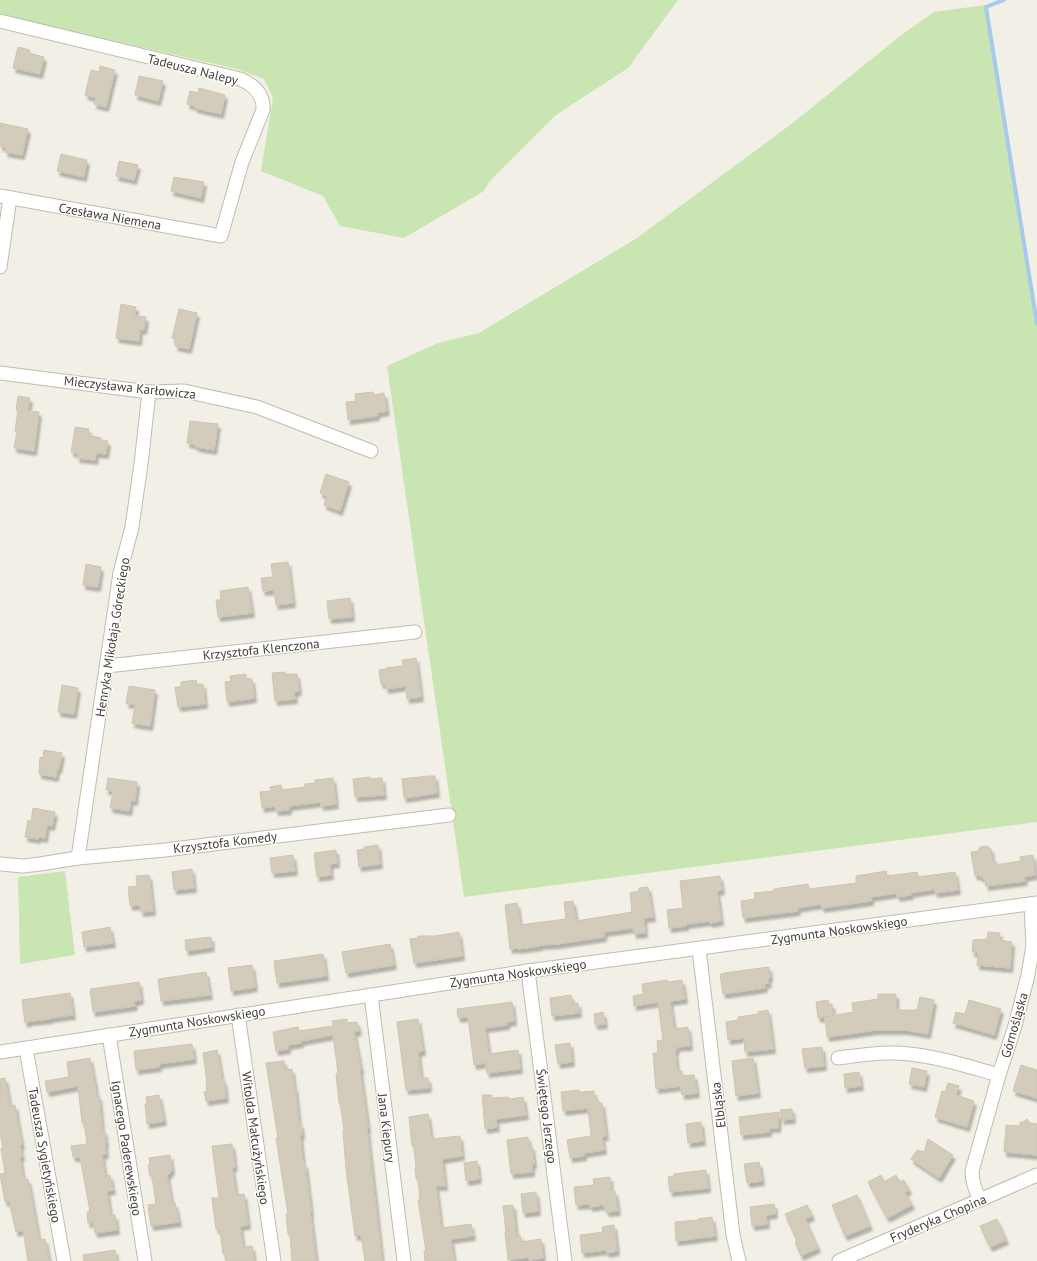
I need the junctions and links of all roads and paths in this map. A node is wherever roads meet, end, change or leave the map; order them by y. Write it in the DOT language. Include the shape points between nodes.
graph roads {
  1 [pos="0,21"];
  2 [pos="5,197"];
  3 [pos="221,236"];
  4 [pos="0,267"];
  5 [pos="0,373"];
  6 [pos="148,392"];
  7 [pos="371,451"];
  8 [pos="415,632"];
  9 [pos="107,666"];
  10 [pos="449,815"];
  11 [pos="78,858"];
  12 [pos="0,864"];
  13 [pos="1034,904"];
  14 [pos="699,949"];
  15 [pos="528,971"];
  16 [pos="371,995"];
  17 [pos="238,1015"];
  18 [pos="108,1035"];
  19 [pos="26,1048"];
  20 [pos="0,1052"];
  21 [pos="838,1058"];
  22 [pos="999,1075"];
  23 [pos="1037,1175"];
  24 [pos="980,1200"];
  25 [pos="64,1261"];
  26 [pos="145,1261"];
  27 [pos="274,1261"];
  28 [pos="404,1261"];
  29 [pos="565,1261"];
  30 [pos="739,1261"];
  31 [pos="839,1261"];
  1 -- 3 [label="street, Tadeusza Nalepy" via="240,79 255,88 261,95 263,110 242,162"];
  2 -- 3 [label="street, Czesława Niemena"];
  2 -- 4 [label="street"];
  5 -- 6 [label="street, Mieczysława Karłowicza"];
  6 -- 7 [label="street, Mieczysława Karłowicza" via="184,391 256,408"];
  6 -- 9 [label="street, Henryka Mikołaja Góreckiego" via="132,527 120,573"];
  8 -- 9 [label="street, Krzysztofa Klenczona"];
  9 -- 11 [label="street, Henryka Mikołaja Góreckiego"];
  10 -- 11 [label="street, Krzysztofa Komedy"];
  11 -- 12 [label="street, Krzysztofa Komedy" via="23,866"];
  13 -- 14 [label="street, Zygmunta Noskowskiego"];
  13 -- 22 [label="street, Górnośląska" via="1031,958"];
  14 -- 15 [label="street, Zygmunta Noskowskiego"];
  14 -- 30 [label="street, Elbląska" via="733,1235"];
  15 -- 16 [label="street, Zygmunta Noskowskiego"];
  15 -- 29 [label="street, Świętego Jerzego"];
  16 -- 17 [label="street, Zygmunta Noskowskiego"];
  16 -- 28 [label="street, Jana Kiepury"];
  17 -- 18 [label="street, Zygmunta Noskowskiego"];
  17 -- 27 [label="street, Witolda Małcużyńskiego"];
  18 -- 19 [label="street, Zygmunta Noskowskiego"];
  18 -- 26 [label="street, Ignacego Paderewskiego"];
  19 -- 20 [label="street, Zygmunta Noskowskiego"];
  19 -- 25 [label="street, Tadeusza Sygietyńskiego"];
  21 -- 22 [label="street, Górnośląska" via="874,1053 909,1054"];
  22 -- 24 [label="street, Górnośląska" via="972,1171 974,1190"];
  23 -- 24 [label="street, Fryderyka Chopina"];
  24 -- 31 [label="street, Fryderyka Chopina"];
}
